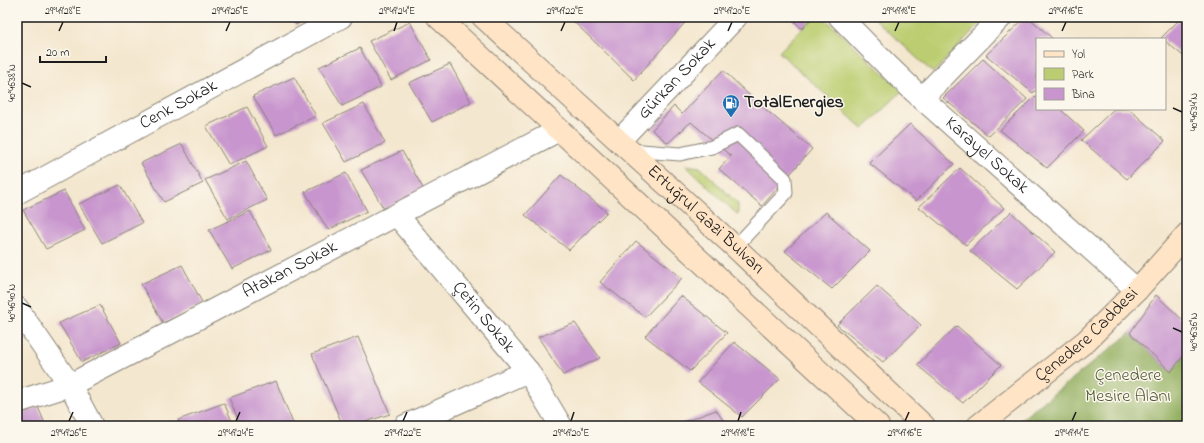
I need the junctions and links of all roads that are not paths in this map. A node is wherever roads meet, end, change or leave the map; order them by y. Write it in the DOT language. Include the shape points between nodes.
graph roads {
  1 [pos="342,17"];
  2 [pos="438,17"];
  3 [pos="483,17"];
  4 [pos="736,17"];
  5 [pos="840,17"];
  6 [pos="1002,17"];
  7 [pos="922,98"];
  8 [pos="559,130"];
  9 [pos="624,146"];
  10 [pos="17,194"];
  11 [pos="397,215"];
  12 [pos="1187,234"];
  13 [pos="735,247"];
  14 [pos="1137,290"];
  15 [pos="17,308"];
  16 [pos="528,371"];
  17 [pos="70,384"];
  18 [pos="17,402"];
  19 [pos="92,426"];
  20 [pos="405,426"];
  21 [pos="561,426"];
  22 [pos="878,426"];
  23 [pos="924,426"];
  24 [pos="978,426"];
  1 -- 10 [label="street, Cenk Sokak"];
  2 -- 8 [label="main road, Ertuğrul Gazi Bulvarı"];
  3 -- 9 [label="main road, Ertuğrul Gazi Bulvarı"];
  4 -- 9 [label="street, Gürkan Sokak"];
  5 -- 7 [label="street, Karayel Sokak"];
  6 -- 7 [label="street"];
  7 -- 14 [label="street, Karayel Sokak"];
  8 -- 11 [label="street, Atakan Sokak"];
  8 -- 22 [label="main road, Ertuğrul Gazi Bulvarı"];
  9 -- 13 [label="main road, Ertuğrul Gazi Bulvarı"];
  9 -- 13 [label="lane" via="680,154 712,147 738,134 785,179 786,193"];
  11 -- 16 [label="street, Çetin Sokak"];
  11 -- 17 [label="street, Atakan Sokak"];
  12 -- 14 [label="main road, Çenedere Caddesi"];
  13 -- 23 [label="main road, Ertuğrul Gazi Bulvarı"];
  14 -- 24 [label="main road, Çenedere Caddesi" via="1086,341"];
  15 -- 17 [label="street"];
  16 -- 20 [label="street"];
  16 -- 21 [label="street, Çetin Sokak"];
  17 -- 18 [label="street, Atakan Sokak"];
  17 -- 19 [label="street"];
}
